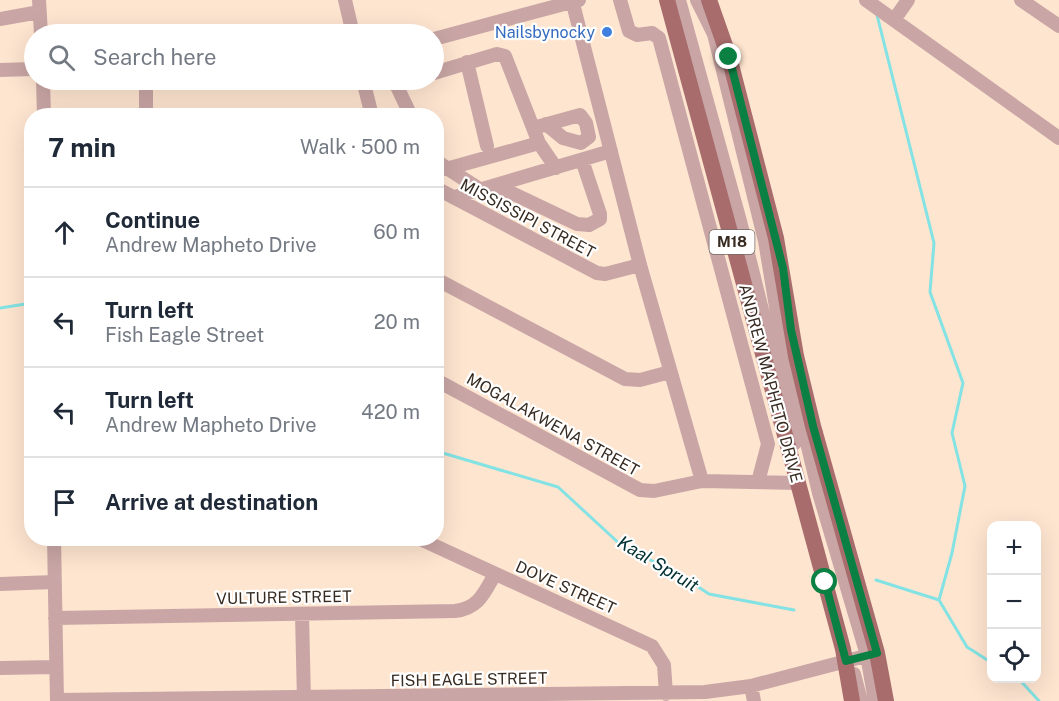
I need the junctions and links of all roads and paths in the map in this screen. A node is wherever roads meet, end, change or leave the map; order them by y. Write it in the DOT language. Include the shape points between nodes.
graph roads {
  1 [pos="345,0"];
  2 [pos="574,0"];
  3 [pos="620,0"];
  4 [pos="667,0"];
  5 [pos="679,0"];
  6 [pos="697,0"];
  7 [pos="709,0"];
  8 [pos="866,0"];
  9 [pos="908,0"];
  10 [pos="1021,0"];
  11 [pos="39,6"];
  12 [pos="891,18"];
  13 [pos="0,19"];
  14 [pos="40,24"];
  15 [pos="351,24"];
  16 [pos="1059,26"];
  17 [pos="444,36"];
  18 [pos="467,63"];
  19 [pos="24,69"];
  20 [pos="0,70"];
  21 [pos="444,70"];
  22 [pos="43,90"];
  23 [pos="146,90"];
  24 [pos="366,90"];
  25 [pos="399,90"];
  26 [pos="44,108"];
  27 [pos="147,108"];
  28 [pos="370,108"];
  29 [pos="407,108"];
  30 [pos="1059,138"];
  31 [pos="538,143"];
  32 [pos="487,146"];
  33 [pos="611,151"];
  34 [pos="582,160"];
  35 [pos="444,164"];
  36 [pos="444,167"];
  37 [pos="556,168"];
  38 [pos="495,185"];
  39 [pos="481,190"];
  40 [pos="444,192"];
  41 [pos="455,197"];
  42 [pos="640,265"];
  43 [pos="444,283"];
  44 [pos="670,372"];
  45 [pos="444,384"];
  46 [pos="702,481"];
  47 [pos="758,482"];
  48 [pos="798,483"];
  49 [pos="54,546"];
  50 [pos="435,546"];
  51 [pos="495,574"];
  52 [pos="849,576"];
  53 [pos="827,580"];
  54 [pos="54,582"];
  55 [pos="0,584"];
  56 [pos="302,614"];
  57 [pos="55,618"];
  58 [pos="872,654"];
  59 [pos="848,661"];
  60 [pos="56,667"];
  61 [pos="0,668"];
  62 [pos="751,686"];
  63 [pos="666,693"];
  64 [pos="304,699"];
  65 [pos="386,699"];
  66 [pos="224,700"];
  67 [pos="57,701"];
  68 [pos="142,701"];
  69 [pos="754,701"];
  70 [pos="852,701"];
  71 [pos="861,701"];
  72 [pos="875,701"];
  73 [pos="886,701"];
  1 -- 15 [label="street"];
  2 -- 17 [label="street"];
  2 -- 33 [label="street"];
  3 -- 47 [label="street" via="629,31 637,35 652,33 659,39 768,444"];
  4 -- 48 [label="main road, ANDREW MAPHETO DRIVE / M18"];
  5 -- 53 [label="street" via="740,221"];
  6 -- 52 [label="street" via="714,34 765,241 778,325 819,493"];
  7 -- 52 [label="main road, ANDREW MAPHETO DRIVE / M18" via="729,57 776,238 796,356"];
  8 -- 12 [label="street"];
  9 -- 12 [label="street"];
  10 -- 16 [label="street"];
  11 -- 13 [label="street"];
  11 -- 14 [label="street"];
  12 -- 30 [label="street"];
  18 -- 21 [label="street"];
  18 -- 31 [label="street" via="497,54 505,56 540,126"];
  18 -- 32 [label="street"];
  19 -- 20 [label="street"];
  22 -- 26 [label="street"];
  23 -- 27 [label="street"];
  24 -- 28 [label="street"];
  25 -- 29 [label="street"];
  31 -- 35 [label="street"];
  31 -- 37 [label="street"];
  33 -- 34 [label="street"];
  33 -- 42 [label="street"];
  34 -- 37 [label="street"];
  34 -- 38 [label="street" via="600,214 600,219 589,225 578,224"];
  36 -- 39 [label="street"];
  37 -- 38 [label="street"];
  38 -- 39 [label="street"];
  39 -- 41 [label="street"];
  40 -- 41 [label="street, MISSISSIPI STREET"];
  41 -- 42 [label="street, MISSISSIPI STREET" via="597,273"];
  42 -- 44 [label="street"];
  43 -- 44 [label="street" via="625,379 640,380"];
  44 -- 46 [label="street"];
  45 -- 46 [label="street, MOGALAKWENA STREET" via="640,490 654,491"];
  46 -- 47 [label="street, MOGALAKWENA STREET"];
  47 -- 48 [label="street, MOGALAKWENA STREET"];
  48 -- 53 [label="main road, ANDREW MAPHETO DRIVE / M18"];
  49 -- 54 [label="street"];
  50 -- 51 [label="street, DOVE STREET"];
  51 -- 56 [label="street, VULTURE STREET" via="480,602 467,609"];
  51 -- 63 [label="street, DOVE STREET" via="652,646 664,664"];
  52 -- 58 [label="main road, ANDREW MAPHETO DRIVE / M18"];
  53 -- 59 [label="main road, ANDREW MAPHETO DRIVE / M18"];
  54 -- 55 [label="street"];
  54 -- 57 [label="street"];
  56 -- 57 [label="street, VULTURE STREET"];
  56 -- 64 [label="street"];
  57 -- 60 [label="street"];
  58 -- 59 [label="street, FISH EAGLE STREET"];
  58 -- 72 [label="street"];
  58 -- 73 [label="main road, ANDREW MAPHETO DRIVE / M18"];
  59 -- 62 [label="street, FISH EAGLE STREET"];
  59 -- 70 [label="main road, M18"];
  59 -- 71 [label="street"];
  60 -- 61 [label="street"];
  60 -- 67 [label="street"];
  62 -- 63 [label="street, FISH EAGLE STREET"];
  62 -- 69 [label="street"];
  63 -- 65 [label="street, FISH EAGLE STREET"];
  64 -- 65 [label="street, FISH EAGLE STREET"];
  64 -- 66 [label="street, FISH EAGLE STREET"];
  66 -- 68 [label="street, FISH EAGLE STREET"];
  67 -- 68 [label="street, FISH EAGLE STREET"];
}
